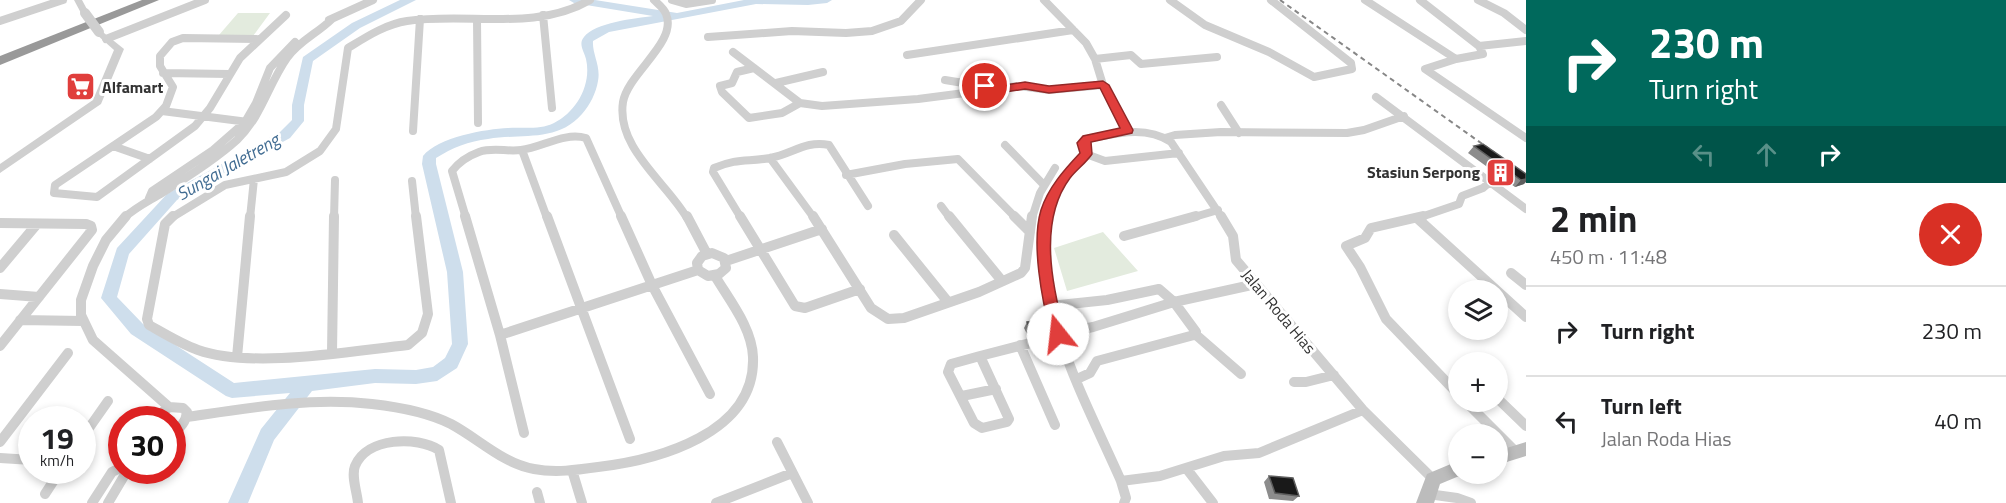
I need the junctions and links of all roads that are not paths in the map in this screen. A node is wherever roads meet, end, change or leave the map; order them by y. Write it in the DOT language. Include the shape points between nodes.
graph roads {
  1 [pos="63,0"];
  2 [pos="78,0"];
  3 [pos="131,0"];
  4 [pos="153,0"];
  5 [pos="205,0"];
  6 [pos="373,0"];
  7 [pos="654,0"];
  8 [pos="712,0"];
  9 [pos="921,0"];
  10 [pos="1044,0"];
  11 [pos="1170,0"];
  12 [pos="1271,0"];
  13 [pos="1365,0"];
  14 [pos="1420,0"];
  15 [pos="1478,0"];
  16 [pos="588,2"];
  17 [pos="676,2"];
  18 [pos="664,9"];
  19 [pos="286,15"];
  20 [pos="543,15"];
  21 [pos="420,19"];
  22 [pos="477,19"];
  23 [pos="0,21"];
  24 [pos="1073,30"];
  25 [pos="1526,30"];
  26 [pos="102,36"];
  27 [pos="708,37"];
  28 [pos="256,39"];
  29 [pos="1526,41"];
  30 [pos="1479,46"];
  31 [pos="0,51"];
  32 [pos="733,52"];
  33 [pos="907,55"];
  34 [pos="1217,57"];
  35 [pos="1095,59"];
  36 [pos="1456,59"];
  37 [pos="0,61"];
  38 [pos="753,68"];
  39 [pos="823,72"];
  40 [pos="164,73"];
  41 [pos="229,74"];
  42 [pos="945,80"];
  43 [pos="776,83"];
  44 [pos="1103,85"];
  45 [pos="999,89"];
  46 [pos="1376,97"];
  47 [pos="800,103"];
  48 [pos="1221,105"];
  49 [pos="552,108"];
  50 [pos="162,111"];
  51 [pos="1404,116"];
  52 [pos="206,117"];
  53 [pos="249,122"];
  54 [pos="478,123"];
  55 [pos="1127,130"];
  56 [pos="413,131"];
  57 [pos="1239,133"];
  58 [pos="1165,138"];
  59 [pos="1526,138"];
  60 [pos="1005,145"];
  61 [pos="113,146"];
  62 [pos="522,150"];
  63 [pos="1179,153"];
  64 [pos="1086,154"];
  65 [pos="770,158"];
  66 [pos="150,159"];
  67 [pos="1055,168"];
  68 [pos="0,169"];
  69 [pos="846,175"];
  70 [pos="254,179"];
  71 [pos="335,180"];
  72 [pos="412,181"];
  73 [pos="1490,182"];
  74 [pos="1044,184"];
  75 [pos="868,206"];
  76 [pos="941,206"];
  77 [pos="1526,209"];
  78 [pos="1218,210"];
  79 [pos="1418,218"];
  80 [pos="0,223"];
  81 [pos="37,224"];
  82 [pos="822,229"];
  83 [pos="1030,232"];
  84 [pos="894,235"];
  85 [pos="1124,236"];
  86 [pos="760,250"];
  87 [pos="707,254"];
  88 [pos="726,261"];
  89 [pos="0,268"];
  90 [pos="698,270"];
  91 [pos="1511,273"];
  92 [pos="715,276"];
  93 [pos="1002,281"];
  94 [pos="1256,284"];
  95 [pos="652,285"];
  96 [pos="1526,285"];
  97 [pos="860,289"];
  98 [pos="0,294"];
  99 [pos="39,297"];
  100 [pos="948,302"];
  101 [pos="1174,302"];
  102 [pos="1050,306"];
  103 [pos="582,308"];
  104 [pos="1526,317"];
  105 [pos="20,320"];
  106 [pos="83,321"];
  107 [pos="1195,334"];
  108 [pos="500,335"];
  109 [pos="1058,335"];
  110 [pos="1,344"];
  111 [pos="1020,345"];
  112 [pos="332,353"];
  113 [pos="68,354"];
  114 [pos="980,356"];
  115 [pos="237,357"];
  116 [pos="1241,374"];
  117 [pos="1334,375"];
  118 [pos="1077,379"];
  119 [pos="1294,382"];
  120 [pos="1448,384"];
  121 [pos="996,389"];
  122 [pos="710,394"];
  123 [pos="962,396"];
  124 [pos="108,401"];
  125 [pos="168,406"];
  126 [pos="1508,409"];
  127 [pos="186,410"];
  128 [pos="1363,410"];
  129 [pos="1477,412"];
  130 [pos="187,417"];
  131 [pos="96,418"];
  132 [pos="1054,425"];
  133 [pos="1526,426"];
  134 [pos="524,433"];
  135 [pos="630,439"];
  136 [pos="0,442"];
  137 [pos="777,442"];
  138 [pos="1521,451"];
  139 [pos="0,458"];
  140 [pos="18,459"];
  141 [pos="1186,468"];
  142 [pos="572,470"];
  143 [pos="792,473"];
  144 [pos="1448,477"];
  145 [pos="108,478"];
  146 [pos="1122,481"];
  147 [pos="52,484"];
  148 [pos="119,484"];
  149 [pos="1428,492"];
  150 [pos="45,494"];
  151 [pos="1127,501"];
  152 [pos="92,503"];
  153 [pos="108,503"];
  154 [pos="358,503"];
  155 [pos="451,503"];
  156 [pos="582,503"];
  157 [pos="718,503"];
  158 [pos="808,503"];
  159 [pos="1213,503"];
  160 [pos="1471,503"];
  1 -- 23 [label="street"];
  2 -- 26 [label="street, bridge"];
  3 -- 31 [label="highway"];
  4 -- 37 [label="highway"];
  5 -- 26 [label="street"];
  6 -- 53 [label="street" via="332,19 293,50 272,81 266,103"];
  7 -- 18 [label="street"];
  8 -- 17 [label="street"];
  9 -- 27 [label="street" via="898,23 867,32 795,31"];
  10 -- 24 [label="street"];
  11 -- 12 [label="street" via="1203,26 1271,53 1314,77 1352,69 1351,63"];
  13 -- 36 [label="street"];
  14 -- 30 [label="street"];
  15 -- 25 [label="street"];
  16 -- 20 [label="street" via="559,14"];
  17 -- 18 [label="street"];
  18 -- 87 [label="street" via="669,21 668,34 625,93 624,121 643,163 679,204"];
  19 -- 28 [label="street"];
  20 -- 22 [label="street"];
  20 -- 49 [label="street"];
  21 -- 22 [label="street"];
  21 -- 56 [label="street"];
  21 -- 70 [label="street" via="393,25 348,48 336,129 330,140 307,161 286,172"];
  22 -- 54 [label="street"];
  24 -- 33 [label="street" via="963,50"];
  24 -- 35 [label="street"];
  26 -- 68 [label="street" via="119,49 97,102"];
  28 -- 40 [label="street" via="178,39 160,56"];
  28 -- 41 [label="street"];
  29 -- 30 [label="street"];
  30 -- 36 [label="street" via="1483,54"];
  32 -- 38 [label="street"];
  34 -- 35 [label="street" via="1141,64 1131,55"];
  35 -- 44 [label="street"];
  36 -- 59 [label="street" via="1425,69"];
  38 -- 43 [label="street"];
  38 -- 47 [label="street" via="737,72 732,83 720,86 749,118 778,114"];
  39 -- 43 [label="street"];
  40 -- 41 [label="street"];
  40 -- 50 [label="street" via="173,87"];
  41 -- 52 [label="street"];
  42 -- 45 [label="street"];
  43 -- 47 [label="street"];
  44 -- 45 [label="street" via="1055,90 1025,86"];
  44 -- 55 [label="street"];
  45 -- 47 [label="street" via="831,106"];
  46 -- 51 [label="street"];
  48 -- 57 [label="street"];
  50 -- 52 [label="street"];
  50 -- 61 [label="street"];
  51 -- 57 [label="street" via="1347,133"];
  51 -- 73 [label="street"];
  52 -- 53 [label="street"];
  52 -- 66 [label="street"];
  53 -- 106 [label="street" via="222,152 132,210 109,235 95,258 80,306"];
  55 -- 58 [label="street"];
  55 -- 64 [label="street" via="1087,139 1083,143"];
  57 -- 58 [label="street" via="1171,134"];
  58 -- 63 [label="street, Jalan Roda Hias"];
  60 -- 74 [label="street"];
  61 -- 66 [label="street"];
  61 -- 66 [label="street" via="54,185 54,192 97,197"];
  62 -- 95 [label="street" via="575,136 586,138"];
  62 -- 103 [label="street"];
  62 -- 108 [label="street" via="482,151 452,171"];
  63 -- 64 [label="street" via="1105,161"];
  63 -- 78 [label="street, Jalan Roda Hias"];
  64 -- 102 [label="street" via="1065,176 1048,208 1045,258"];
  65 -- 69 [label="street" via="821,142 829,146"];
  65 -- 82 [label="street"];
  65 -- 86 [label="street" via="733,160 713,172"];
  67 -- 74 [label="street"];
  69 -- 75 [label="street"];
  69 -- 83 [label="street" via="958,159"];
  70 -- 115 [label="street"];
  70 -- 115 [label="street" via="215,189 165,224 147,319 151,328 183,344"];
  71 -- 112 [label="street"];
  72 -- 112 [label="street" via="428,314 424,328 408,345"];
  73 -- 77 [label="street"];
  73 -- 79 [label="street" via="1462,196 1459,204"];
  74 -- 83 [label="street" via="1031,212"];
  76 -- 93 [label="street"];
  78 -- 85 [label="street"];
  78 -- 94 [label="street, Jalan Roda Hias" via="1235,238 1234,257"];
  79 -- 104 [label="street"];
  79 -- 120 [label="street" via="1379,224 1365,238 1346,247 1386,319"];
  80 -- 81 [label="street"];
  81 -- 89 [label="street"];
  81 -- 99 [label="street" via="86,224 92,230"];
  82 -- 86 [label="street"];
  82 -- 97 [label="street"];
  83 -- 93 [label="street" via="1025,268 1018,276"];
  84 -- 100 [label="street"];
  86 -- 88 [label="street"];
  86 -- 97 [label="street" via="798,308"];
  87 -- 88 [label="street" via="720,255"];
  87 -- 90 [label="street" via="697,262"];
  88 -- 92 [label="street" via="724,272"];
  90 -- 92 [label="street" via="705,276"];
  90 -- 95 [label="street"];
  91 -- 96 [label="street"];
  92 -- 142 [label="street" via="747,333 753,353 751,380 736,408 701,437 676,451 638,462"];
  93 -- 100 [label="street"];
  94 -- 101 [label="street"];
  94 -- 117 [label="street, Jalan Roda Hias"];
  95 -- 103 [label="street"];
  95 -- 122 [label="street"];
  97 -- 100 [label="street" via="874,312 889,319 902,319"];
  98 -- 99 [label="street"];
  99 -- 105 [label="street"];
  101 -- 102 [label="street" via="1155,288 1107,300"];
  101 -- 107 [label="street"];
  101 -- 109 [label="street"];
  102 -- 109 [label="street"];
  103 -- 108 [label="street"];
  103 -- 135 [label="street"];
  105 -- 106 [label="street"];
  105 -- 110 [label="street"];
  106 -- 125 [label="street" via="93,340"];
  107 -- 116 [label="street"];
  107 -- 118 [label="street" via="1097,361 1090,373"];
  108 -- 134 [label="street"];
  109 -- 111 [label="street"];
  109 -- 118 [label="street"];
  111 -- 114 [label="street"];
  111 -- 132 [label="street"];
  112 -- 115 [label="street"];
  113 -- 136 [label="street"];
  114 -- 121 [label="street"];
  114 -- 123 [label="street" via="948,368"];
  117 -- 119 [label="street"];
  117 -- 128 [label="street, Jalan Roda Hias"];
  118 -- 146 [label="street"];
  121 -- 123 [label="street"];
  121 -- 123 [label="street" via="1009,419 993,426 977,426"];
  124 -- 131 [label="street"];
  126 -- 133 [label="street"];
  127 -- 130 [label="street"];
  128 -- 141 [label="street" via="1259,453 1224,456"];
  128 -- 149 [label="street, Jalan Roda Hias"];
  129 -- 138 [label="street"];
  130 -- 142 [label="street" via="320,400 369,404 435,417 511,463 533,469"];
  137 -- 143 [label="street"];
  139 -- 140 [label="street"];
  141 -- 146 [label="street" via="1153,478"];
  141 -- 159 [label="street"];
  142 -- 156 [label="street"];
  143 -- 157 [label="street"];
  143 -- 158 [label="street"];
  144 -- 149 [label="main road"];
  145 -- 152 [label="street"];
  146 -- 151 [label="street"];
  147 -- 150 [label="street"];
  148 -- 153 [label="street"];
  149 -- 160 [label="street"];
  154 -- 155 [label="street" via="354,468 361,456 377,446 398,441 424,443 439,450"];
}
